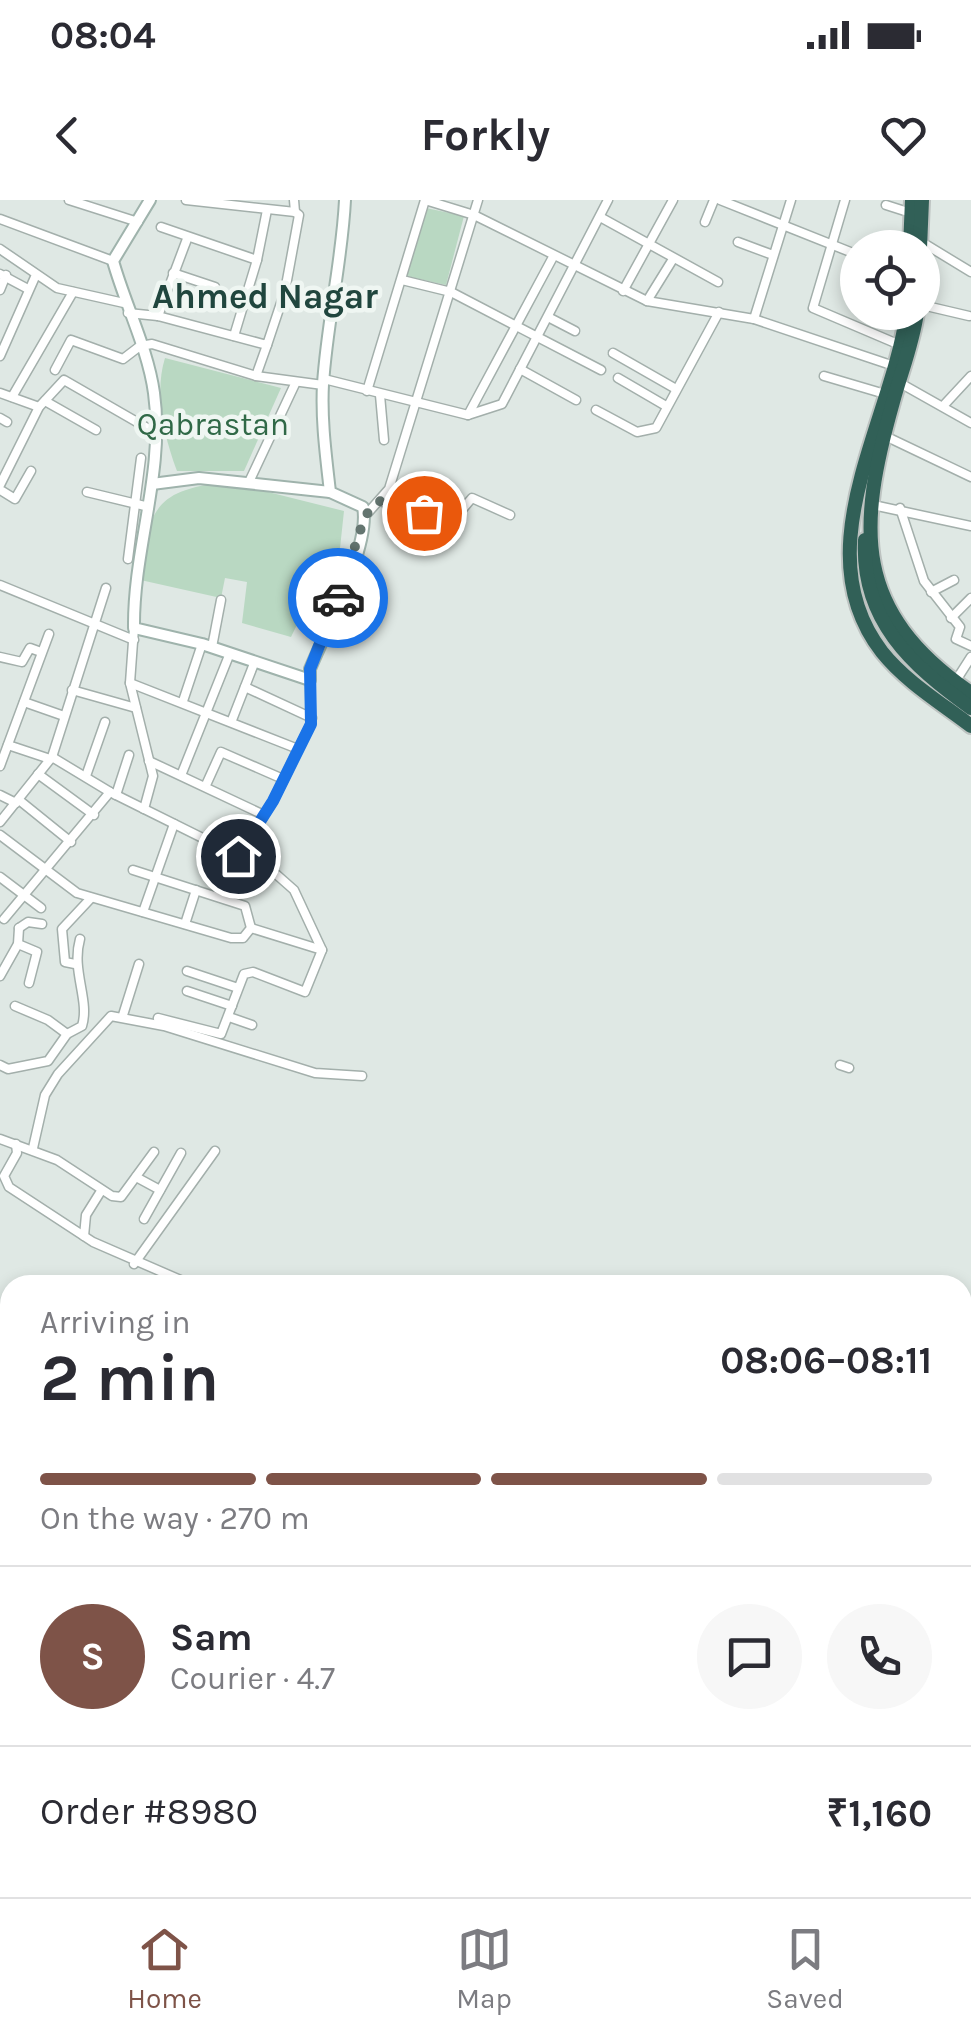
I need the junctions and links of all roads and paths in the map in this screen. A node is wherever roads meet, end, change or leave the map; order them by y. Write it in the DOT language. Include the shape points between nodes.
graph roads {
  1 [pos="69,200"];
  2 [pos="150,200"];
  3 [pos="186,200"];
  4 [pos="294,200"];
  5 [pos="344,200"];
  6 [pos="425,200"];
  7 [pos="478,200"];
  8 [pos="608,200"];
  9 [pos="674,200"];
  10 [pos="717,200"];
  11 [pos="748,200"];
  12 [pos="791,200"];
  13 [pos="846,200"];
  14 [pos="922,200"];
  15 [pos="886,205"];
  16 [pos="912,206"];
  17 [pos="267,210"];
  18 [pos="295,212"];
  19 [pos="744,213"];
  20 [pos="474,215"];
  21 [pos="600,216"];
  22 [pos="0,219"];
  23 [pos="138,222"];
  24 [pos="706,222"];
  25 [pos="161,227"];
  26 [pos="782,228"];
  27 [pos="919,230"];
  28 [pos="187,239"];
  29 [pos="738,242"];
  30 [pos="830,244"];
  31 [pos="649,248"];
  32 [pos="840,248"];
  33 [pos="0,249"];
  34 [pos="773,255"];
  35 [pos="940,256"];
  36 [pos="554,257"];
  37 [pos="673,259"];
  38 [pos="257,260"];
  39 [pos="113,261"];
  40 [pos="576,266"];
  41 [pos="971,272"];
  42 [pos="173,273"];
  43 [pos="3,274"];
  44 [pos="34,277"];
  45 [pos="402,280"];
  46 [pos="718,282"];
  47 [pos="216,287"];
  48 [pos="28,289"];
  49 [pos="0,290"];
  50 [pos="285,291"];
  51 [pos="623,291"];
  52 [pos="73,292"];
  53 [pos="452,292"];
  54 [pos="647,301"];
  55 [pos="333,302"];
  56 [pos="126,308"];
  57 [pos="940,309"];
  58 [pos="719,312"];
  59 [pos="158,316"];
  60 [pos="969,316"];
  61 [pos="548,317"];
  62 [pos="754,319"];
  63 [pos="517,324"];
  64 [pos="903,330"];
  65 [pos="913,330"];
  66 [pos="575,331"];
  67 [pos="234,336"];
  68 [pos="538,336"];
  69 [pos="900,345"];
  70 [pos="140,346"];
  71 [pos="266,346"];
  72 [pos="613,353"];
  73 [pos="0,356"];
  74 [pos="894,366"];
  75 [pos="520,369"];
  76 [pos="54,370"];
  77 [pos="600,370"];
  78 [pos="256,376"];
  79 [pos="824,376"];
  80 [pos="971,376"];
  81 [pos="618,378"];
  82 [pos="324,382"];
  83 [pos="900,383"];
  84 [pos="295,384"];
  85 [pos="676,389"];
  86 [pos="367,391"];
  87 [pos="0,394"];
  88 [pos="885,394"];
  89 [pos="380,395"];
  90 [pos="12,397"];
  91 [pos="576,400"];
  92 [pos="42,404"];
  93 [pos="417,405"];
  94 [pos="666,406"];
  95 [pos="944,406"];
  96 [pos="596,410"];
  97 [pos="468,415"];
  98 [pos="971,423"];
  99 [pos="96,430"];
  100 [pos="156,433"];
  101 [pos="883,436"];
  102 [pos="384,440"];
  103 [pos="142,458"];
  104 [pos="4,464"];
  105 [pos="31,472"];
  106 [pos="971,476"];
  107 [pos="249,482"];
  108 [pos="152,484"];
  109 [pos="0,490"];
  110 [pos="87,492"];
  111 [pos="330,492"];
  112 [pos="379,501"];
  113 [pos="135,503"];
  114 [pos="863,506"];
  115 [pos="149,507"];
  116 [pos="900,508"];
  117 [pos="510,515"];
  118 [pos="365,516"];
  119 [pos="971,526"];
  120 [pos="128,558"];
  121 [pos="954,580"];
  122 [pos="0,584"];
  123 [pos="863,584"];
  124 [pos="106,588"];
  125 [pos="931,592"];
  126 [pos="971,598"];
  127 [pos="221,600"];
  128 [pos="966,610"];
  129 [pos="951,618"];
  130 [pos="92,625"];
  131 [pos="49,634"];
  132 [pos="134,634"];
  133 [pos="207,645"];
  134 [pos="971,646"];
  135 [pos="41,652"];
  136 [pos="230,652"];
  137 [pos="0,657"];
  138 [pos="971,657"];
  139 [pos="255,661"];
  140 [pos="310,680"];
  141 [pos="130,682"];
  142 [pos="955,682"];
  143 [pos="245,687"];
  144 [pos="72,690"];
  145 [pos="971,693"];
  146 [pos="24,702"];
  147 [pos="183,702"];
  148 [pos="136,708"];
  149 [pos="971,708"];
  150 [pos="208,710"];
  151 [pos="64,716"];
  152 [pos="312,718"];
  153 [pos="971,718"];
  154 [pos="232,720"];
  155 [pos="106,722"];
  156 [pos="971,726"];
  157 [pos="8,744"];
  158 [pos="298,749"];
  159 [pos="129,755"];
  160 [pos="51,758"];
  161 [pos="149,761"];
  162 [pos="0,766"];
  163 [pos="182,773"];
  164 [pos="38,774"];
  165 [pos="86,776"];
  166 [pos="283,779"];
  167 [pos="206,785"];
  168 [pos="113,793"];
  169 [pos="0,795"];
  170 [pos="18,802"];
  171 [pos="144,809"];
  172 [pos="264,815"];
  173 [pos="94,816"];
  174 [pos="0,822"];
  175 [pos="174,824"];
  176 [pos="0,835"];
  177 [pos="71,842"];
  178 [pos="238,856"];
  179 [pos="44,869"];
  180 [pos="133,870"];
  181 [pos="153,875"];
  182 [pos="0,878"];
  183 [pos="196,890"];
  184 [pos="22,894"];
  185 [pos="88,896"];
  186 [pos="41,908"];
  187 [pos="144,912"];
  188 [pos="2,918"];
  189 [pos="42,924"];
  190 [pos="185,924"];
  191 [pos="19,928"];
  192 [pos="251,928"];
  193 [pos="80,939"];
  194 [pos="18,944"];
  195 [pos="322,950"];
  196 [pos="75,964"];
  197 [pos="139,964"];
  198 [pos="187,971"];
  199 [pos="0,976"];
  200 [pos="30,982"];
  201 [pos="238,988"];
  202 [pos="187,991"];
  203 [pos="15,1006"];
  204 [pos="232,1006"];
  205 [pos="123,1015"];
  206 [pos="229,1017"];
  207 [pos="158,1018"];
  208 [pos="252,1026"];
  209 [pos="69,1034"];
  210 [pos="0,1065"];
  211 [pos="362,1076"];
  212 [pos="0,1139"];
  213 [pos="16,1144"];
  214 [pos="32,1148"];
  215 [pos="215,1151"];
  216 [pos="154,1152"];
  217 [pos="181,1152"];
  218 [pos="136,1178"];
  219 [pos="160,1190"];
  220 [pos="101,1191"];
  221 [pos="144,1219"];
  222 [pos="84,1236"];
  223 [pos="134,1264"];
  224 [pos="164,1275"];
  1 -- 23 [label="street"];
  2 -- 23 [label="street"];
  3 -- 17 [label="street"];
  4 -- 18 [label="street"];
  5 -- 55 [label="street"];
  6 -- 20 [label="street"];
  6 -- 45 [label="street"];
  7 -- 20 [label="street"];
  8 -- 21 [label="street"];
  9 -- 31 [label="street"];
  10 -- 19 [label="street"];
  10 -- 24 [label="street"];
  11 -- 19 [label="street"];
  12 -- 26 [label="street"];
  13 -- 30 [label="street"];
  14 -- 27 [label="highway"];
  15 -- 16 [label="street"];
  17 -- 18 [label="street"];
  17 -- 38 [label="street"];
  18 -- 50 [label="street" via="300,215"];
  19 -- 26 [label="street"];
  20 -- 36 [label="street"];
  20 -- 53 [label="street"];
  21 -- 31 [label="street"];
  21 -- 40 [label="street"];
  22 -- 39 [label="street"];
  23 -- 39 [label="street"];
  25 -- 28 [label="street"];
  26 -- 30 [label="street"];
  26 -- 34 [label="street"];
  28 -- 38 [label="street"];
  28 -- 42 [label="street"];
  29 -- 34 [label="street"];
  30 -- 32 [label="street"];
  30 -- 69 [label="street" via="814,308"];
  31 -- 37 [label="street"];
  31 -- 51 [label="street"];
  33 -- 44 [label="street"];
  34 -- 62 [label="street"];
  35 -- 41 [label="street"];
  36 -- 40 [label="street"];
  36 -- 63 [label="street"];
  37 -- 46 [label="street"];
  37 -- 54 [label="street"];
  38 -- 67 [label="street"];
  39 -- 56 [label="street"];
  40 -- 51 [label="street"];
  40 -- 61 [label="street"];
  42 -- 47 [label="street"];
  42 -- 59 [label="street"];
  43 -- 48 [label="street"];
  43 -- 49 [label="street"];
  44 -- 48 [label="street"];
  44 -- 52 [label="street"];
  45 -- 53 [label="street"];
  45 -- 86 [label="street"];
  48 -- 73 [label="street"];
  50 -- 55 [label="street"];
  50 -- 71 [label="street"];
  51 -- 54 [label="street"];
  52 -- 56 [label="street"];
  52 -- 90 [label="street"];
  53 -- 63 [label="street"];
  53 -- 93 [label="street"];
  54 -- 58 [label="street"];
  55 -- 82 [label="street"];
  56 -- 59 [label="street"];
  56 -- 70 [label="street"];
  57 -- 60 [label="street"];
  58 -- 62 [label="street"];
  58 -- 85 [label="street"];
  59 -- 67 [label="street"];
  61 -- 66 [label="street"];
  61 -- 68 [label="street"];
  62 -- 74 [label="street"];
  63 -- 68 [label="street"];
  63 -- 97 [label="street"];
  64 -- 69 [label="highway"];
  65 -- 83 [label="highway"];
  67 -- 71 [label="street"];
  68 -- 75 [label="street"];
  68 -- 77 [label="street"];
  69 -- 74 [label="highway"];
  70 -- 76 [label="street" via="123,359 71,340"];
  70 -- 78 [label="street"];
  70 -- 100 [label="street" via="154,394"];
  71 -- 78 [label="street"];
  72 -- 85 [label="street"];
  74 -- 88 [label="highway"];
  75 -- 91 [label="street"];
  75 -- 97 [label="street" via="502,404"];
  78 -- 84 [label="street"];
  79 -- 88 [label="street"];
  80 -- 95 [label="street"];
  81 -- 94 [label="street"];
  82 -- 84 [label="street"];
  82 -- 86 [label="street"];
  82 -- 111 [label="street"];
  83 -- 95 [label="street"];
  83 -- 101 [label="highway"];
  84 -- 107 [label="street"];
  85 -- 94 [label="street"];
  86 -- 89 [label="street"];
  87 -- 90 [label="street"];
  88 -- 114 [label="highway"];
  89 -- 93 [label="street"];
  89 -- 102 [label="street"];
  90 -- 92 [label="street"];
  92 -- 99 [label="street"];
  92 -- 100 [label="street" via="64,380"];
  92 -- 104 [label="street"];
  93 -- 97 [label="street"];
  93 -- 112 [label="street" via="389,490"];
  94 -- 96 [label="street" via="656,428 644,434"];
  95 -- 98 [label="street"];
  100 -- 108 [label="street"];
  101 -- 106 [label="street"];
  101 -- 114 [label="highway"];
  103 -- 113 [label="street"];
  104 -- 109 [label="street"];
  105 -- 109 [label="street" via="15,499"];
  107 -- 108 [label="street" via="199,478"];
  107 -- 111 [label="street"];
  108 -- 115 [label="street"];
  110 -- 113 [label="street"];
  111 -- 118 [label="street" via="351,498"];
  112 -- 117 [label="street" via="445,519 472,498"];
  112 -- 118 [label="street"];
  113 -- 115 [label="street"];
  113 -- 120 [label="street"];
  114 -- 116 [label="street"];
  114 -- 123 [label="highway"];
  114 -- 142 [label="highway" via="882,597 896,626"];
  114 -- 156 [label="highway" via="848,566 864,624 902,674"];
  115 -- 132 [label="street" via="134,587"];
  116 -- 119 [label="street"];
  116 -- 125 [label="street"];
  118 -- 140 [label="street"];
  121 -- 125 [label="street"];
  122 -- 130 [label="street"];
  123 -- 149 [label="highway" via="897,646"];
  123 -- 153 [label="highway" via="870,620 890,652"];
  124 -- 130 [label="street"];
  125 -- 129 [label="street"];
  126 -- 128 [label="street"];
  127 -- 133 [label="street"];
  128 -- 129 [label="street"];
  129 -- 134 [label="street" via="960,626 956,639"];
  130 -- 132 [label="street"];
  130 -- 144 [label="street"];
  131 -- 135 [label="street"];
  132 -- 133 [label="street"];
  132 -- 141 [label="street"];
  133 -- 136 [label="street"];
  133 -- 147 [label="street"];
  135 -- 137 [label="street" via="30,648 22,662"];
  135 -- 146 [label="street"];
  136 -- 139 [label="street"];
  136 -- 150 [label="street"];
  138 -- 142 [label="street"];
  139 -- 140 [label="street"];
  139 -- 143 [label="street"];
  140 -- 152 [label="street"];
  141 -- 147 [label="street"];
  141 -- 148 [label="street"];
  142 -- 145 [label="highway"];
  143 -- 152 [label="street"];
  143 -- 154 [label="street"];
  144 -- 148 [label="street"];
  144 -- 151 [label="street"];
  146 -- 151 [label="street"];
  146 -- 157 [label="street"];
  147 -- 150 [label="street"];
  148 -- 161 [label="street"];
  150 -- 154 [label="street"];
  150 -- 163 [label="street"];
  151 -- 160 [label="street"];
  152 -- 158 [label="street"];
  154 -- 158 [label="street"];
  155 -- 165 [label="street"];
  157 -- 160 [label="street"];
  157 -- 162 [label="street"];
  158 -- 166 [label="street"];
  159 -- 168 [label="street"];
  160 -- 164 [label="street"];
  160 -- 165 [label="street"];
  161 -- 163 [label="street"];
  161 -- 171 [label="street" via="153,776"];
  163 -- 167 [label="street"];
  164 -- 170 [label="street"];
  164 -- 173 [label="street"];
  165 -- 168 [label="street"];
  166 -- 167 [label="street" via="221,752"];
  166 -- 172 [label="street"];
  167 -- 172 [label="street"];
  168 -- 171 [label="street"];
  168 -- 173 [label="street"];
  169 -- 170 [label="street"];
  170 -- 174 [label="street"];
  170 -- 177 [label="street"];
  171 -- 175 [label="street"];
  172 -- 178 [label="street"];
  173 -- 177 [label="street"];
  175 -- 178 [label="street"];
  175 -- 181 [label="street"];
  176 -- 179 [label="street"];
  177 -- 179 [label="street"];
  178 -- 195 [label="street" via="294,890"];
  179 -- 184 [label="street"];
  179 -- 185 [label="street"];
  180 -- 181 [label="street"];
  181 -- 183 [label="street"];
  181 -- 187 [label="street"];
  182 -- 184 [label="street"];
  183 -- 190 [label="street"];
  183 -- 192 [label="street" via="246,906"];
  184 -- 186 [label="street"];
  184 -- 188 [label="street"];
  185 -- 187 [label="street"];
  185 -- 196 [label="street" via="62,929 65,962"];
  187 -- 190 [label="street"];
  188 -- 191 [label="street"];
  189 -- 191 [label="street"];
  190 -- 192 [label="street" via="231,938 243,938"];
  191 -- 194 [label="street"];
  192 -- 195 [label="street"];
  193 -- 196 [label="street"];
  194 -- 199 [label="street"];
  194 -- 200 [label="street" via="37,952"];
  195 -- 201 [label="street" via="306,992 253,972 244,974"];
  196 -- 209 [label="street" via="84,1011 82,1026"];
  197 -- 205 [label="street"];
  198 -- 201 [label="street"];
  201 -- 204 [label="street"];
  202 -- 204 [label="street"];
  203 -- 209 [label="street"];
  204 -- 206 [label="street"];
  205 -- 211 [label="street" via="307,1071"];
  205 -- 214 [label="street" via="105,1018 58,1074"];
  206 -- 207 [label="street" via="218,1034"];
  206 -- 208 [label="street"];
  209 -- 210 [label="street" via="48,1061"];
  212 -- 213 [label="street"];
  213 -- 214 [label="street"];
  213 -- 222 [label="street" via="4,1176 9,1188"];
  214 -- 220 [label="street"];
  215 -- 223 [label="street"];
  216 -- 218 [label="street"];
  217 -- 219 [label="street"];
  218 -- 219 [label="street"];
  218 -- 220 [label="street" via="121,1197"];
  219 -- 221 [label="street"];
  220 -- 222 [label="street" via="86,1216"];
  222 -- 223 [label="street"];
  223 -- 224 [label="street"];
}
